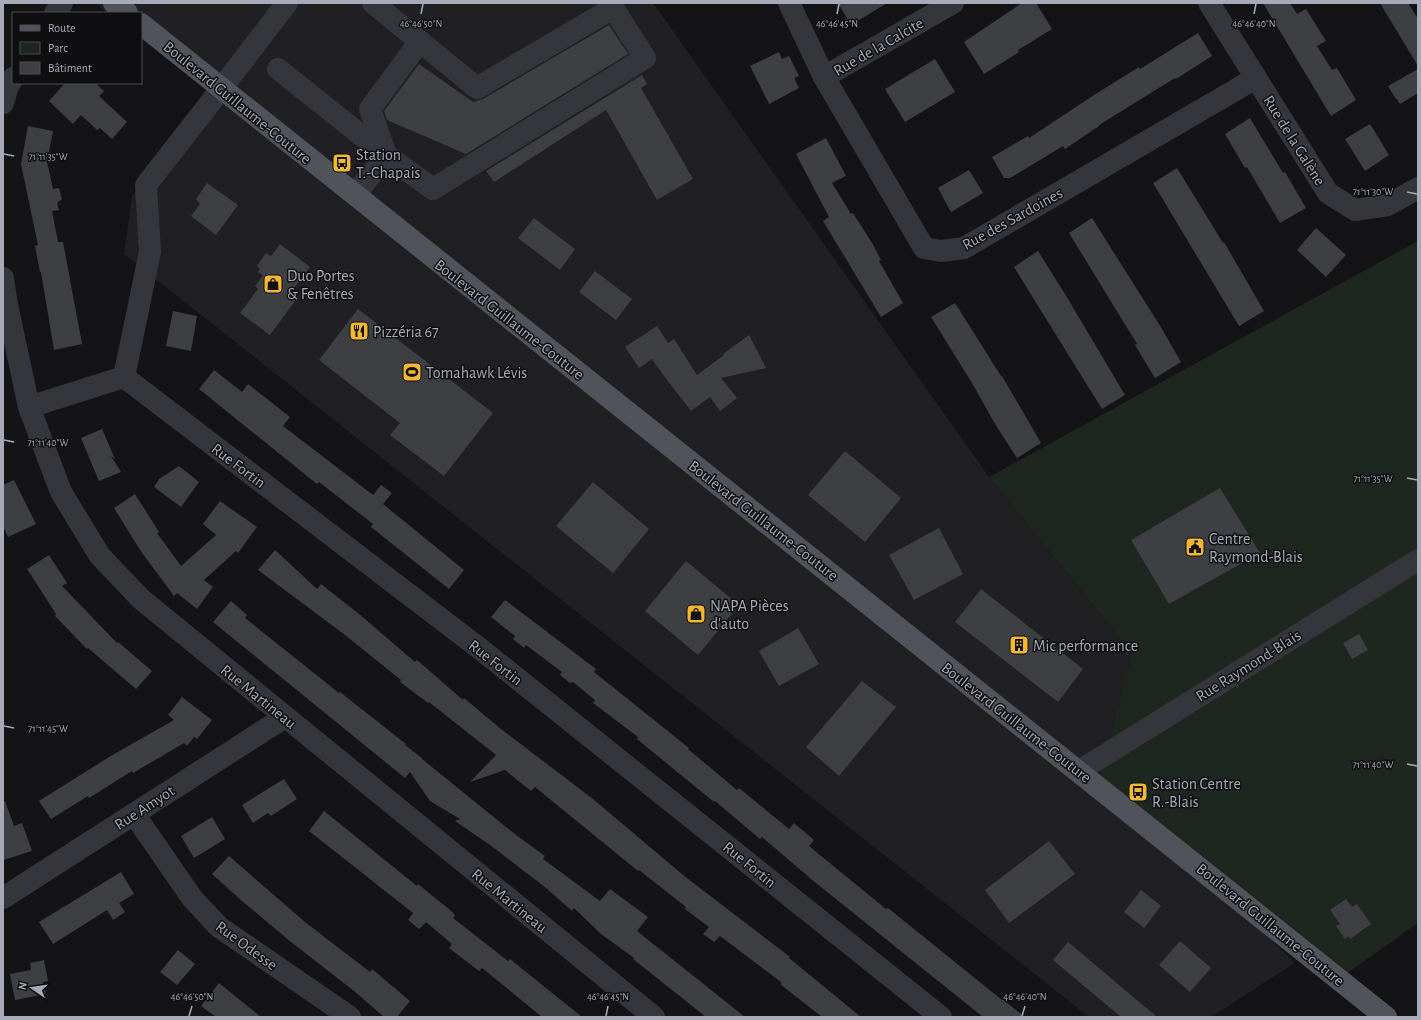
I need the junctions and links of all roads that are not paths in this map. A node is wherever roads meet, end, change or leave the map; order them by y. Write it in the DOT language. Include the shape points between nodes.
graph roads {
  1 [pos="62,3"];
  2 [pos="114,3"];
  3 [pos="287,3"];
  4 [pos="373,3"];
  5 [pos="789,3"];
  6 [pos="953,3"];
  7 [pos="1209,3"];
  8 [pos="56,12"];
  9 [pos="126,12"];
  10 [pos="142,25"];
  11 [pos="420,40"];
  12 [pos="278,69"];
  13 [pos="824,77"];
  14 [pos="1256,78"];
  15 [pos="12,80"];
  16 [pos="221,89"];
  17 [pos="3,103"];
  18 [pos="386,155"];
  19 [pos="1418,188"];
  20 [pos="355,195"];
  21 [pos="3,278"];
  22 [pos="124,377"];
  23 [pos="29,407"];
  24 [pos="1418,560"];
  25 [pos="285,717"];
  26 [pos="1079,770"];
  27 [pos="134,814"];
  28 [pos="3,898"];
  29 [pos="350,1017"];
  30 [pos="654,1017"];
  31 [pos="941,1017"];
  32 [pos="1386,1017"];
  1 -- 8 [label="street"];
  2 -- 9 [label="main road"];
  3 -- 16 [label="street"];
  4 -- 11 [label="street"];
  5 -- 13 [label="street, Rue des Sardoines"];
  6 -- 13 [label="street, Rue de la Calcite"];
  7 -- 14 [label="street, Rue de la Galène"];
  10 -- 16 [label="main road, Boulevard Guillaume-Couture"];
  11 -- 18 [label="street" via="370,109"];
  11 -- 18 [label="street" via="477,88 613,8 646,58 433,189"];
  12 -- 18 [label="street"];
  13 -- 14 [label="street, Rue des Sardoines" via="924,248 940,252 964,248"];
  14 -- 19 [label="street, Rue de la Galène" via="1328,193 1355,210 1388,204"];
  15 -- 17 [label="street"];
  16 -- 20 [label="main road, Boulevard Guillaume-Couture"];
  16 -- 22 [label="street" via="146,185 150,252"];
  18 -- 20 [label="street"];
  20 -- 26 [label="main road, Boulevard Guillaume-Couture"];
  21 -- 23 [label="street, Rue Martineau"];
  22 -- 23 [label="street"];
  22 -- 31 [label="street, Rue Fortin" via="479,648"];
  23 -- 25 [label="street, Rue Martineau" via="61,492 100,556 141,599"];
  24 -- 26 [label="street, Rue Raymond-Blais"];
  25 -- 27 [label="street, Rue Amyot"];
  25 -- 30 [label="street, Rue Martineau"];
  26 -- 32 [label="main road, Boulevard Guillaume-Couture"];
  27 -- 28 [label="street, Rue Amyot"];
  27 -- 29 [label="street, Rue Odesse" via="192,898 218,927"];
}
